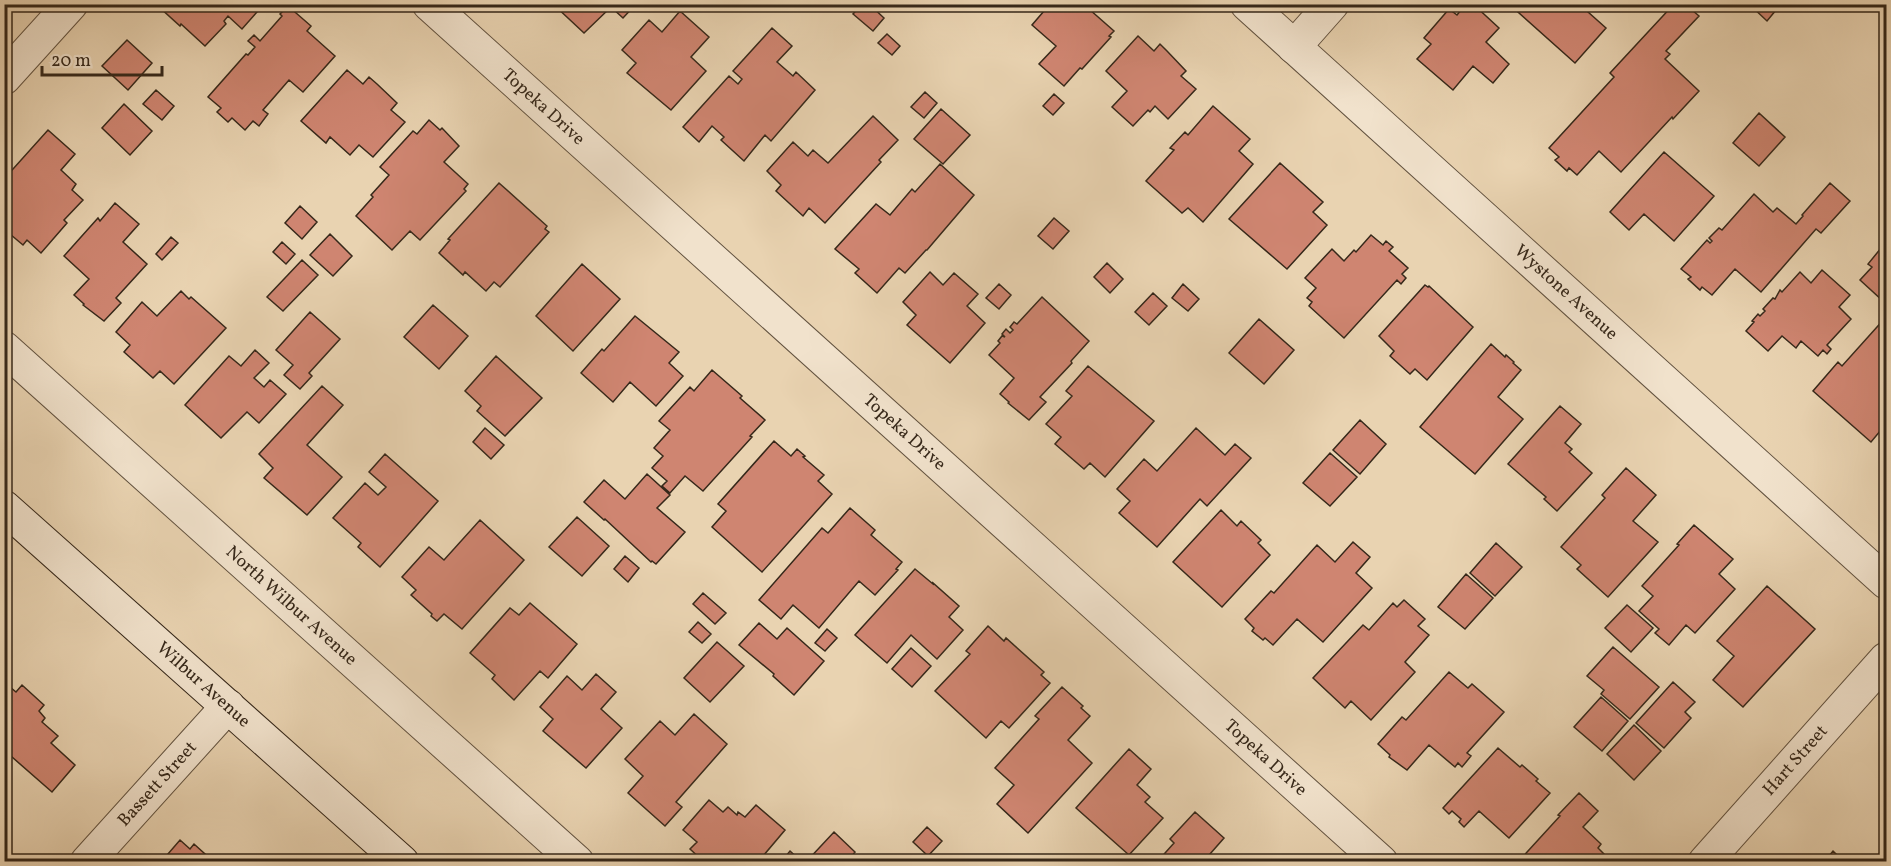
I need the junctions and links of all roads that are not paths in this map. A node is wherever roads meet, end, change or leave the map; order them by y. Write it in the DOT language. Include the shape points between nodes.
graph roads {
  1 [pos="71,4"];
  2 [pos="429,4"];
  3 [pos="1247,4"];
  4 [pos="1332,4"];
  5 [pos="1294,47"];
  6 [pos="4,78"];
  7 [pos="4,348"];
  8 [pos="4,507"];
  9 [pos="1887,582"];
  10 [pos="1887,659"];
  11 [pos="228,706"];
  12 [pos="87,861"];
  13 [pos="402,861"];
  14 [pos="577,861"];
  15 [pos="1381,861"];
  16 [pos="1705,861"];
  1 -- 6 [label="street"];
  2 -- 15 [label="street, Topeka Drive"];
  3 -- 5 [label="street, Wystone Avenue"];
  4 -- 5 [label="street"];
  5 -- 9 [label="street, Wystone Avenue"];
  7 -- 14 [label="street, North Wilbur Avenue"];
  8 -- 11 [label="street, Wilbur Avenue"];
  10 -- 16 [label="street, Hart Street"];
  11 -- 12 [label="street, Bassett Street"];
  11 -- 13 [label="street, Wilbur Avenue"];
}
